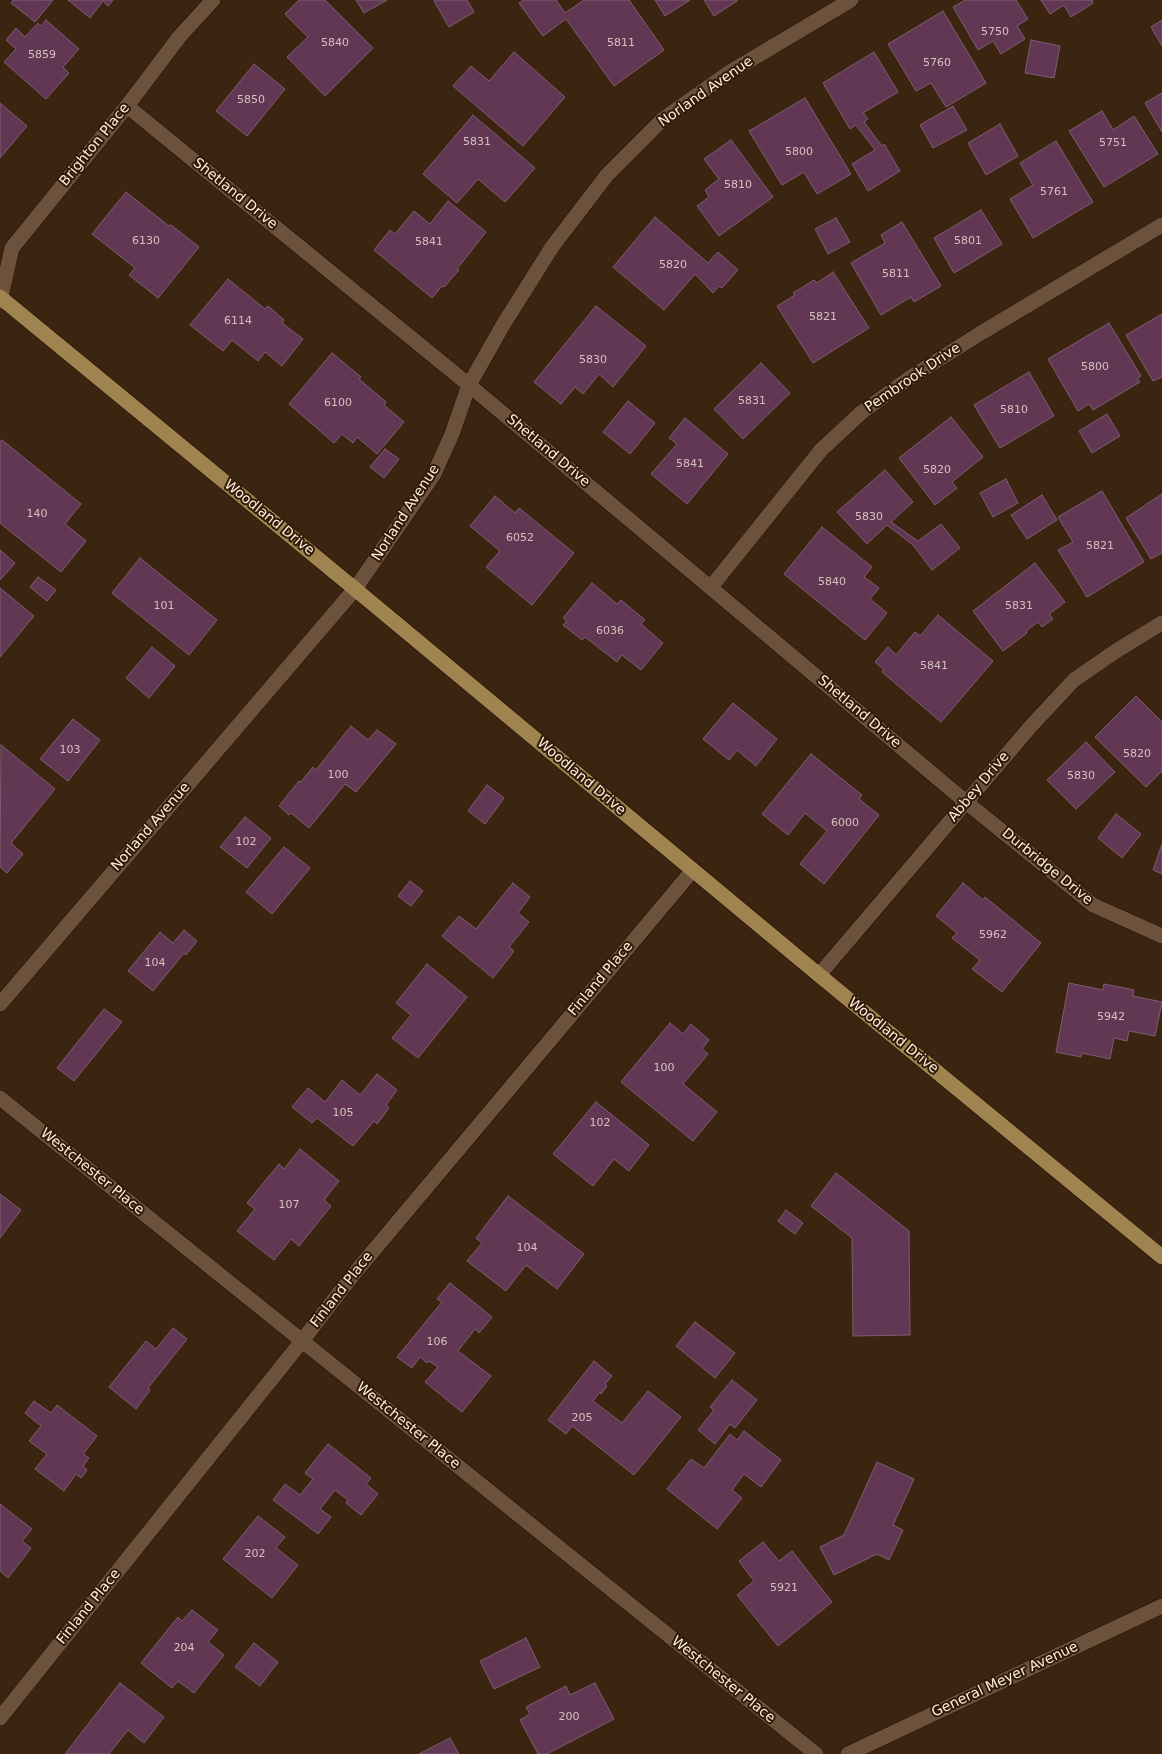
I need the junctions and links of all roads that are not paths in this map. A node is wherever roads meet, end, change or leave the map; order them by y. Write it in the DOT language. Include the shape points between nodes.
graph roads {
  1 [pos="213,0"];
  2 [pos="851,0"];
  3 [pos="127,106"];
  4 [pos="1162,225"];
  5 [pos="0,299"];
  6 [pos="469,385"];
  7 [pos="711,587"];
  8 [pos="355,589"];
  9 [pos="1162,623"];
  10 [pos="966,802"];
  11 [pos="693,870"];
  12 [pos="1162,936"];
  13 [pos="819,975"];
  14 [pos="0,1004"];
  15 [pos="0,1098"];
  16 [pos="1162,1257"];
  17 [pos="302,1341"];
  18 [pos="1162,1606"];
  19 [pos="0,1718"];
  20 [pos="864,1751"];
  21 [pos="816,1754"];
  22 [pos="848,1754"];
  1 -- 3 [label="street, Brighton Place" via="180,36"];
  2 -- 6 [label="street, Norland Avenue" via="730,72 662,120 608,175 552,247"];
  3 -- 5 [label="street, Brighton Place" via="12,248"];
  3 -- 6 [label="street, Shetland Drive"];
  4 -- 7 [label="street, Pembrook Drive" via="927,367 862,412 821,450"];
  5 -- 8 [label="main road, Woodland Drive"];
  6 -- 7 [label="street, Shetland Drive"];
  6 -- 8 [label="street, Norland Avenue" via="434,474"];
  7 -- 10 [label="street, Shetland Drive"];
  8 -- 11 [label="main road, Woodland Drive"];
  8 -- 14 [label="street, Norland Avenue"];
  9 -- 10 [label="street, Abbey Drive" via="1074,680"];
  10 -- 12 [label="street, Durbridge Drive" via="1093,905"];
  10 -- 13 [label="street, Abbey Drive"];
  11 -- 13 [label="main road, Woodland Drive"];
  11 -- 17 [label="street, Finland Place" via="353,1275"];
  13 -- 16 [label="main road, Woodland Drive"];
  15 -- 17 [label="street, Westchester Place"];
  17 -- 19 [label="street, Finland Place"];
  17 -- 21 [label="street, Westchester Place"];
  18 -- 20 [label="street, General Meyer Avenue"];
  20 -- 22 [label="street, General Meyer Avenue"];
}
